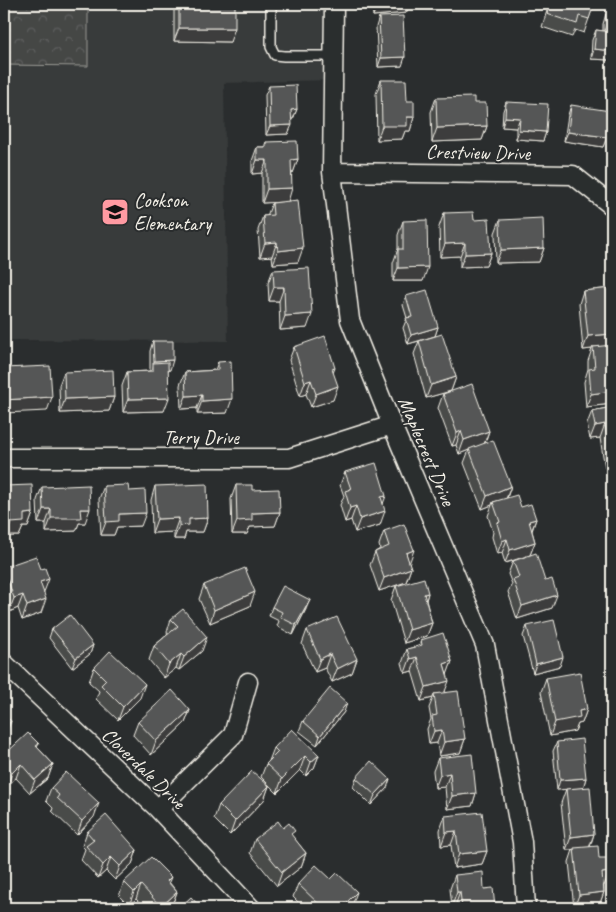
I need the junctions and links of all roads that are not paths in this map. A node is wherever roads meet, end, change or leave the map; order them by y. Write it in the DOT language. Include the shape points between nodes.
graph roads {
  1 [pos="271,4"];
  2 [pos="334,4"];
  3 [pos="334,56"];
  4 [pos="332,172"];
  5 [pos="612,206"];
  6 [pos="392,425"];
  7 [pos="4,458"];
  8 [pos="4,663"];
  9 [pos="248,682"];
  10 [pos="158,809"];
  11 [pos="251,908"];
  12 [pos="526,908"];
  1 -- 3 [label="lane" via="271,47 275,54"];
  2 -- 3 [label="street, Maplecrest Drive"];
  3 -- 4 [label="street, Maplecrest Drive"];
  4 -- 5 [label="street, Crestview Drive" via="573,175"];
  4 -- 6 [label="street, Maplecrest Drive" via="350,320"];
  6 -- 7 [label="street, Terry Drive" via="288,458"];
  6 -- 12 [label="street, Maplecrest Drive" via="485,645 522,842"];
  8 -- 10 [label="street, Cloverdale Drive"];
  9 -- 10 [label="street" via="233,735"];
  10 -- 11 [label="street, Cloverdale Drive"];
}
